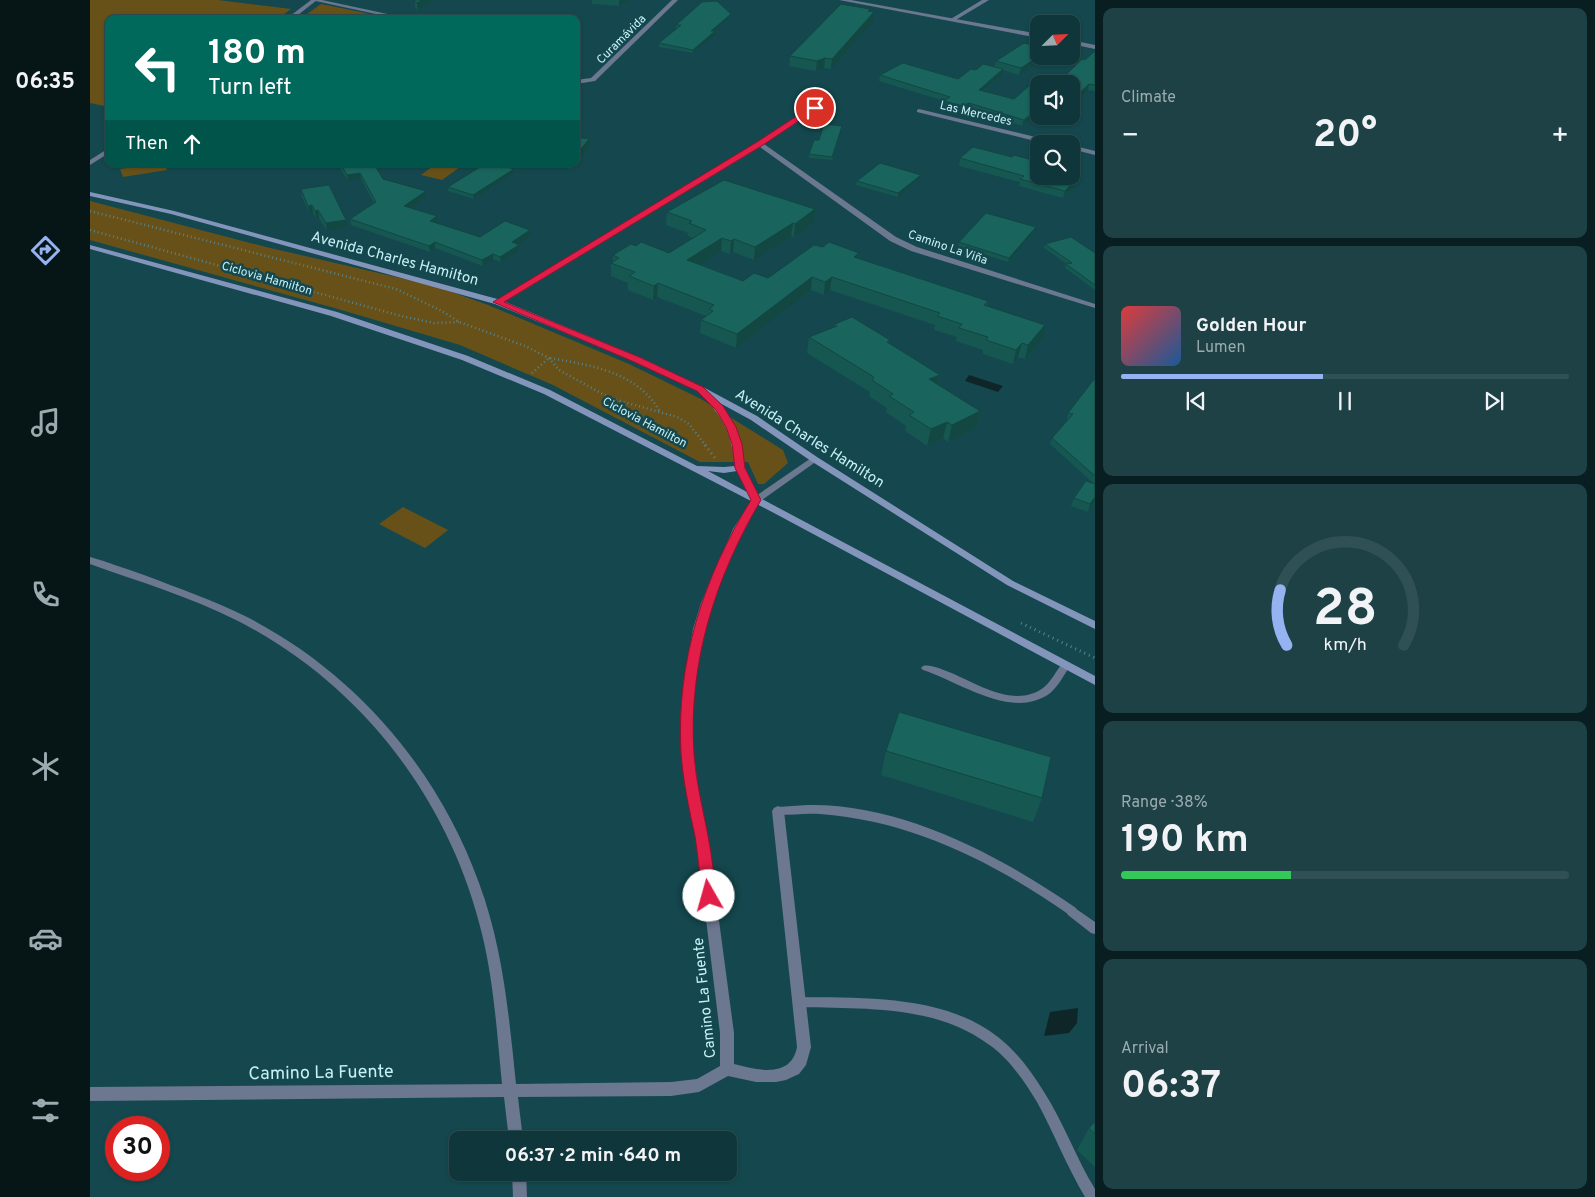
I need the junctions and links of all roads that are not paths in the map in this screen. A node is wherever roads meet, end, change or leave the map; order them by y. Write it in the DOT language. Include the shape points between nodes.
graph roads {
  1 [pos="314,0"];
  2 [pos="675,0"];
  3 [pos="842,0"];
  4 [pos="986,0"];
  5 [pos="293,15"];
  6 [pos="388,15"];
  7 [pos="952,20"];
  8 [pos="1030,34"];
  9 [pos="1080,44"];
  10 [pos="1095,47"];
  11 [pos="580,82"];
  12 [pos="828,99"];
  13 [pos="919,111"];
  14 [pos="1030,138"];
  15 [pos="760,144"];
  16 [pos="1080,149"];
  17 [pos="105,153"];
  18 [pos="1095,153"];
  19 [pos="90,163"];
  20 [pos="90,194"];
  21 [pos="90,247"];
  22 [pos="498,302"];
  23 [pos="1095,306"];
  24 [pos="700,389"];
  25 [pos="814,458"];
  26 [pos="688,464"];
  27 [pos="740,468"];
  28 [pos="756,500"];
  29 [pos="90,560"];
  30 [pos="1095,625"];
  31 [pos="1065,666"];
  32 [pos="926,668"];
  33 [pos="1095,681"];
  34 [pos="778,811"];
  35 [pos="1072,910"];
  36 [pos="1095,929"];
  37 [pos="801,1002"];
  38 [pos="727,1069"];
  39 [pos="509,1089"];
  40 [pos="90,1094"];
  41 [pos="515,1131"];
  42 [pos="519,1181"];
  43 [pos="520,1197"];
  44 [pos="1092,1197"];
  1 -- 5 [label="street"];
  1 -- 6 [label="street"];
  2 -- 11 [label="street, Curamávida" via="593,80"];
  3 -- 7 [label="street"];
  4 -- 7 [label="street"];
  7 -- 8 [label="street"];
  9 -- 10 [label="street"];
  12 -- 15 [label="street"];
  13 -- 14 [label="street, Las Mercedes"];
  15 -- 22 [label="street"];
  15 -- 23 [label="street, Camino La Viña" via="893,240"];
  16 -- 18 [label="street"];
  17 -- 19 [label="street"];
  20 -- 22 [label="main road, Avenida Charles Hamilton" via="172,212"];
  21 -- 26 [label="main road" via="378,327 456,355 521,381"];
  22 -- 24 [label="main road, Avenida Charles Hamilton"];
  24 -- 25 [label="main road, Avenida Charles Hamilton" via="754,418"];
  24 -- 27 [label="main road" via="720,408 731,427"];
  25 -- 28 [label="street, Camino La Fuente"];
  25 -- 30 [label="main road, Avenida Charles Hamilton" via="1010,583"];
  26 -- 27 [label="main road" via="704,469"];
  26 -- 28 [label="main road"];
  27 -- 28 [label="main road"];
  28 -- 31 [label="main road"];
  28 -- 38 [label="street, Camino La Fuente" via="738,529 706,603 692,657 687,709 688,755 727,1033"];
  29 -- 39 [label="street" via="214,606 273,636 307,658 346,690 399,746 442,811 475,888 498,979"];
  31 -- 32 [label="lane" via="1047,690 1025,700 996,697 940,671"];
  31 -- 33 [label="main road"];
  34 -- 35 [label="lane" via="824,809 931,834 989,858"];
  34 -- 37 [label="street, Camino La Fuente"];
  35 -- 36 [label="street"];
  37 -- 38 [label="street, Camino La Fuente" via="804,1047 801,1062 790,1072 762,1077"];
  37 -- 44 [label="lane" via="894,1005 940,1013 967,1023 996,1041 1020,1064 1040,1095"];
  38 -- 39 [label="street, Camino La Fuente" via="699,1085 671,1089"];
  39 -- 40 [label="street, Camino La Fuente"];
  39 -- 41 [label="street"];
  42 -- 43 [label="street"];
}
